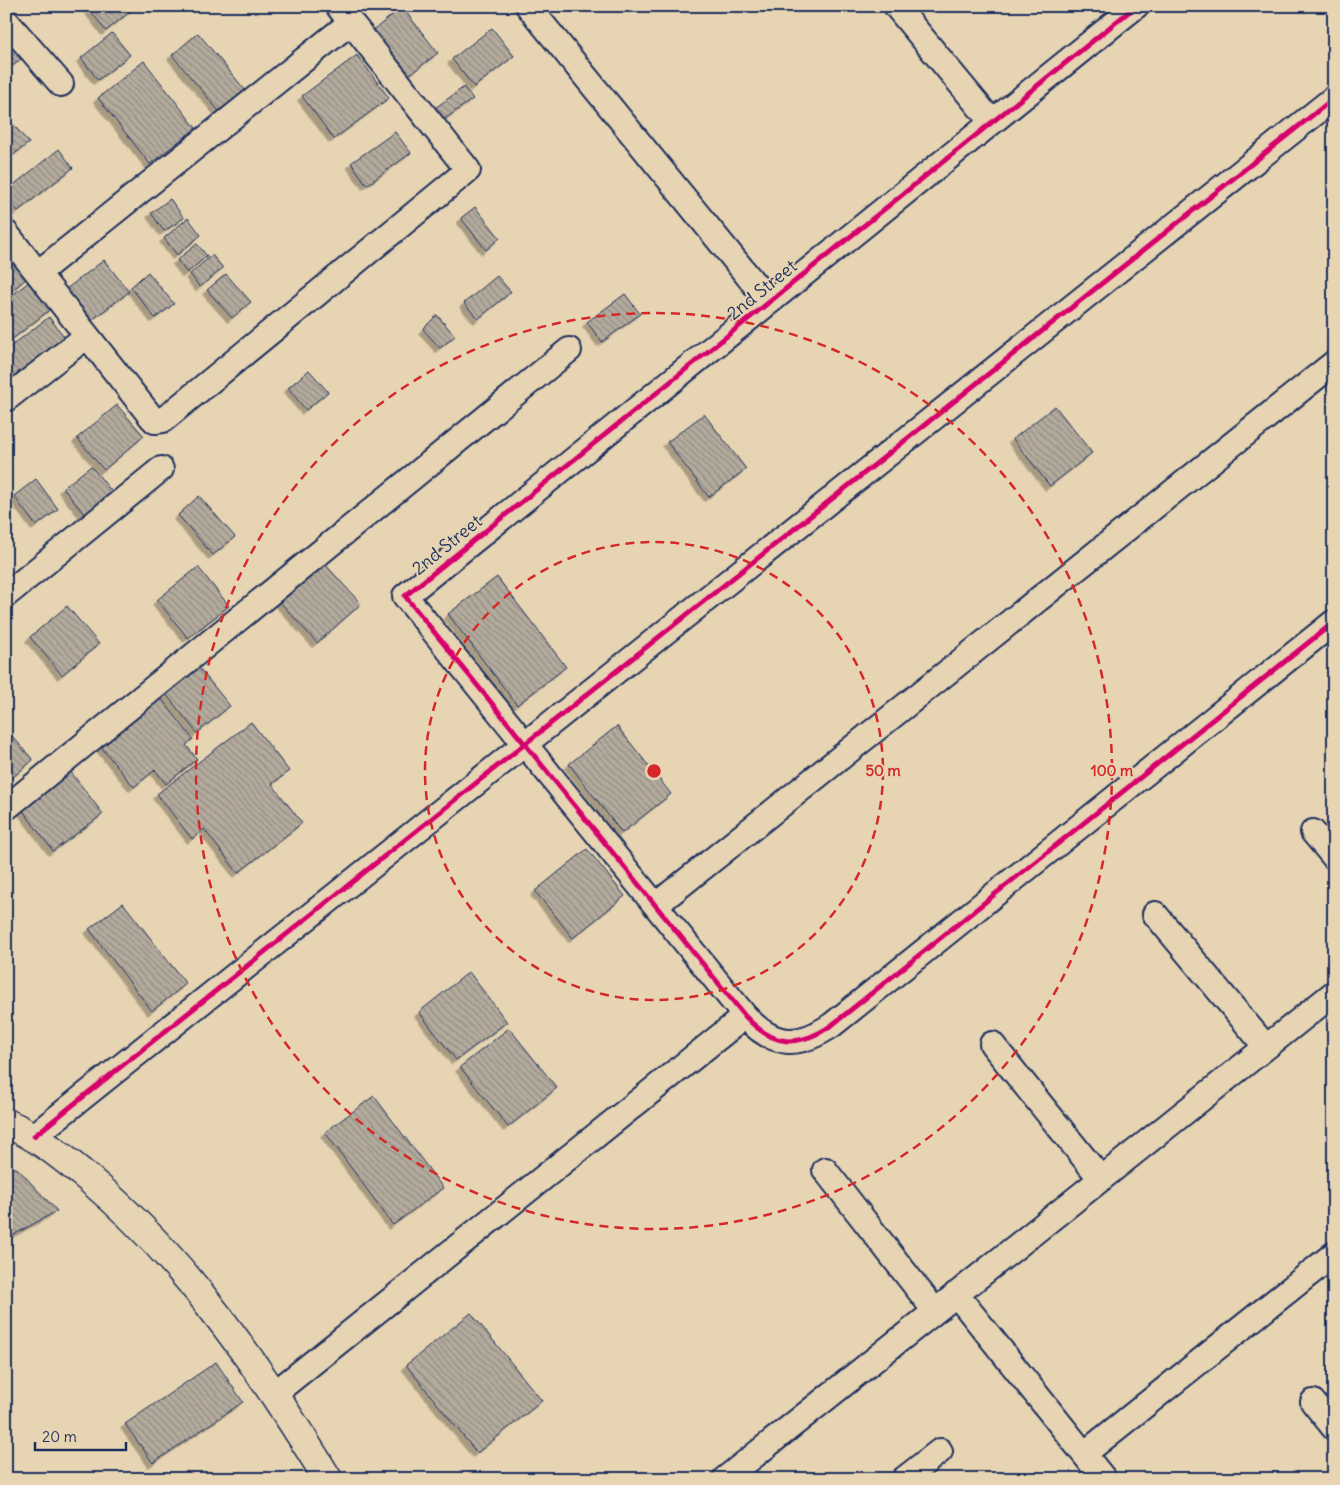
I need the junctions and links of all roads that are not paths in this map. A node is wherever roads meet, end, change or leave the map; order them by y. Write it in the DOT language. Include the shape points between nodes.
graph roads {
  1 [pos="528,6"];
  2 [pos="896,6"];
  3 [pos="1136,6"];
  4 [pos="345,14"];
  5 [pos="6,22"];
  6 [pos="61,84"];
  7 [pos="1334,98"];
  8 [pos="992,122"];
  9 [pos="6,233"];
  10 [pos="38,273"];
  11 [pos="769,302"];
  12 [pos="87,336"];
  13 [pos="569,350"];
  14 [pos="1334,363"];
  15 [pos="6,398"];
  16 [pos="161,469"];
  17 [pos="6,595"];
  18 [pos="1334,622"];
  19 [pos="525,744"];
  20 [pos="6,808"];
  21 [pos="1313,832"];
  22 [pos="1334,857"];
  23 [pos="656,905"];
  24 [pos="1155,914"];
  25 [pos="1334,993"];
  26 [pos="746,1016"];
  27 [pos="992,1044"];
  28 [pos="1266,1047"];
  29 [pos="6,1123"];
  30 [pos="34,1136"];
  31 [pos="825,1170"];
  32 [pos="1101,1178"];
  33 [pos="1334,1254"];
  34 [pos="956,1294"];
  35 [pos="935,1311"];
  36 [pos="275,1393"];
  37 [pos="1313,1402"];
  38 [pos="1334,1428"];
  39 [pos="940,1451"];
  40 [pos="1084,1454"];
  41 [pos="732,1477"];
  42 [pos="328,1479"];
  43 [pos="904,1479"];
  44 [pos="1104,1479"];
  1 -- 11 [label="street"];
  2 -- 8 [label="street"];
  3 -- 8 [label="street, 2nd Street"];
  4 -- 10 [label="street"];
  4 -- 12 [label="street" via="468,170 163,420 152,418"];
  5 -- 6 [label="street"];
  7 -- 19 [label="street"];
  8 -- 11 [label="street, 2nd Street"];
  9 -- 10 [label="street"];
  10 -- 12 [label="street"];
  11 -- 19 [label="street, 2nd Street" via="405,596"];
  12 -- 15 [label="street"];
  13 -- 20 [label="street"];
  14 -- 23 [label="street"];
  16 -- 17 [label="street"];
  18 -- 26 [label="street" via="832,1025 820,1033 788,1041 759,1031"];
  19 -- 23 [label="street"];
  19 -- 30 [label="street"];
  21 -- 22 [label="street"];
  23 -- 26 [label="street"];
  24 -- 28 [label="street"];
  25 -- 28 [label="street"];
  26 -- 36 [label="street"];
  27 -- 32 [label="street"];
  28 -- 32 [label="street"];
  29 -- 30 [label="street"];
  30 -- 36 [label="street" via="103,1190 140,1226 215,1312"];
  31 -- 35 [label="street"];
  32 -- 34 [label="street"];
  33 -- 40 [label="street"];
  34 -- 35 [label="street"];
  34 -- 40 [label="street"];
  35 -- 41 [label="street"];
  36 -- 42 [label="street"];
  37 -- 38 [label="street"];
  39 -- 43 [label="street"];
  40 -- 44 [label="street"];
}
